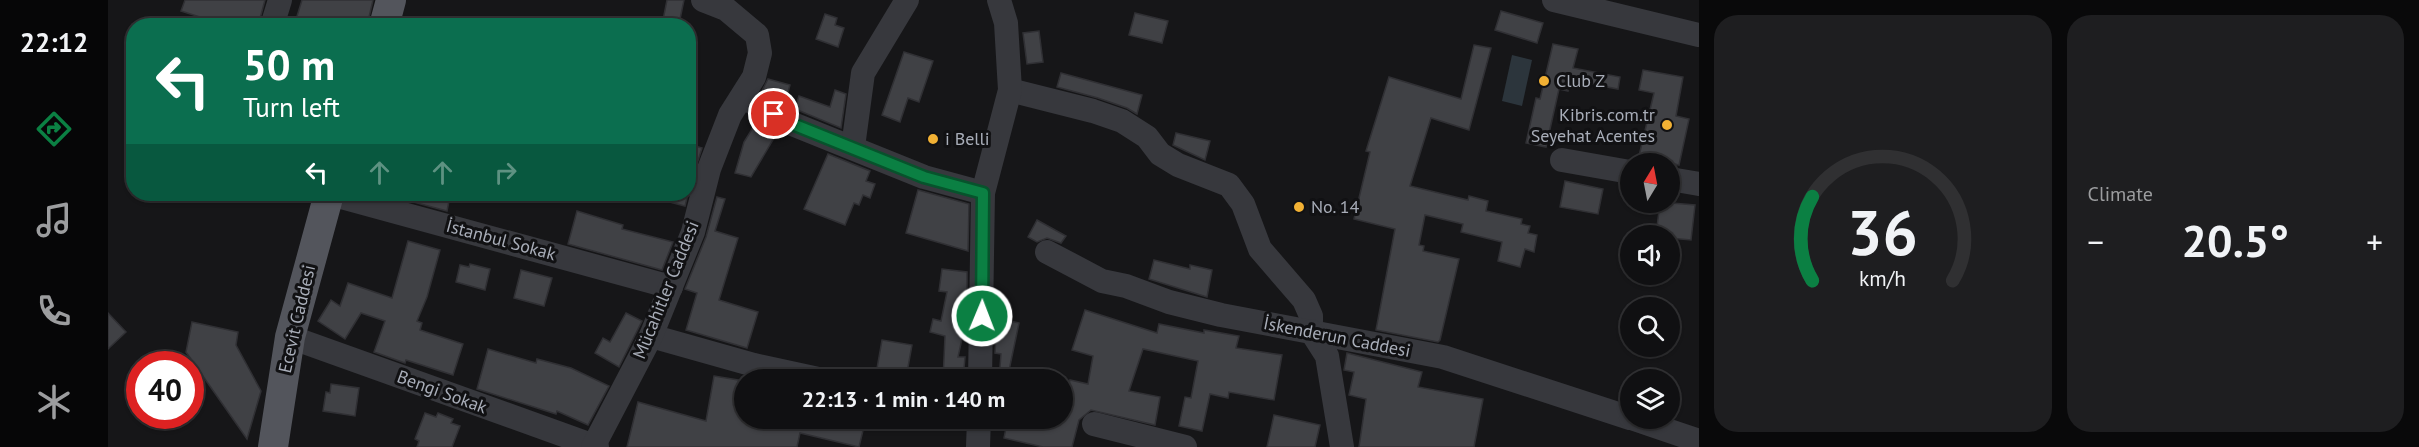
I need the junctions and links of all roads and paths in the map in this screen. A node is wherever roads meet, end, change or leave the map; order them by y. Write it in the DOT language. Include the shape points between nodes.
graph roads {
  1 [pos="280,0"];
  2 [pos="391,0"];
  3 [pos="703,0"];
  4 [pos="907,0"];
  5 [pos="999,0"];
  6 [pos="1554,0"];
  7 [pos="274,18"];
  8 [pos="386,18"];
  9 [pos="1699,35"];
  10 [pos="1010,90"];
  11 [pos="743,97"];
  12 [pos="853,147"];
  13 [pos="1562,160"];
  14 [pos="1620,170"];
  15 [pos="1680,181"];
  16 [pos="1699,184"];
  17 [pos="983,193"];
  18 [pos="327,201"];
  19 [pos="355,201"];
  20 [pos="1047,252"];
  21 [pos="671,287"];
  22 [pos="1311,331"];
  23 [pos="651,336"];
  24 [pos="290,337"];
  25 [pos="776,369"];
  26 [pos="980,369"];
  27 [pos="1620,414"];
  28 [pos="1094,424"];
  29 [pos="979,429"];
  30 [pos="1664,429"];
  31 [pos="1699,441"];
  32 [pos="273,447"];
  33 [pos="594,447"];
  34 [pos="978,447"];
  35 [pos="1185,447"];
  36 [pos="1342,447"];
  1 -- 7 [label="street"];
  2 -- 8 [label="main road"];
  3 -- 11 [label="street, Mücahitler Caddesi" via="726,9 757,35 760,53 754,77"];
  4 -- 12 [label="street" via="864,73"];
  5 -- 10 [label="street" via="1006,23"];
  6 -- 9 [label="street"];
  10 -- 17 [label="street"];
  10 -- 22 [label="street" via="1122,121 1141,132 1160,154 1178,165 1229,185 1244,204 1260,249 1304,300 1311,316"];
  11 -- 12 [label="street" via="790,123"];
  11 -- 21 [label="street, Mücahitler Caddesi" via="730,115 709,169 693,232"];
  12 -- 17 [label="street" via="924,177"];
  13 -- 14 [label="street"];
  15 -- 16 [label="street"];
  17 -- 26 [label="street"];
  18 -- 24 [label="main road, Ecevit Caddesi"];
  19 -- 21 [label="street, İstanbul Sokak"];
  20 -- 22 [label="street, İskenderun Caddesi" via="1102,281 1169,302"];
  21 -- 23 [label="street, Mücahitler Caddesi"];
  22 -- 27 [label="street, İskenderun Caddesi" via="1443,357"];
  22 -- 36 [label="street" via="1327,356"];
  23 -- 25 [label="street"];
  23 -- 33 [label="street, Mücahitler Caddesi"];
  24 -- 32 [label="main road, Ecevit Caddesi"];
  24 -- 33 [label="street, Bengi Sokak"];
  28 -- 35 [label="street"];
  29 -- 34 [label="street"];
  30 -- 31 [label="street, İskenderun Caddesi"];
}
